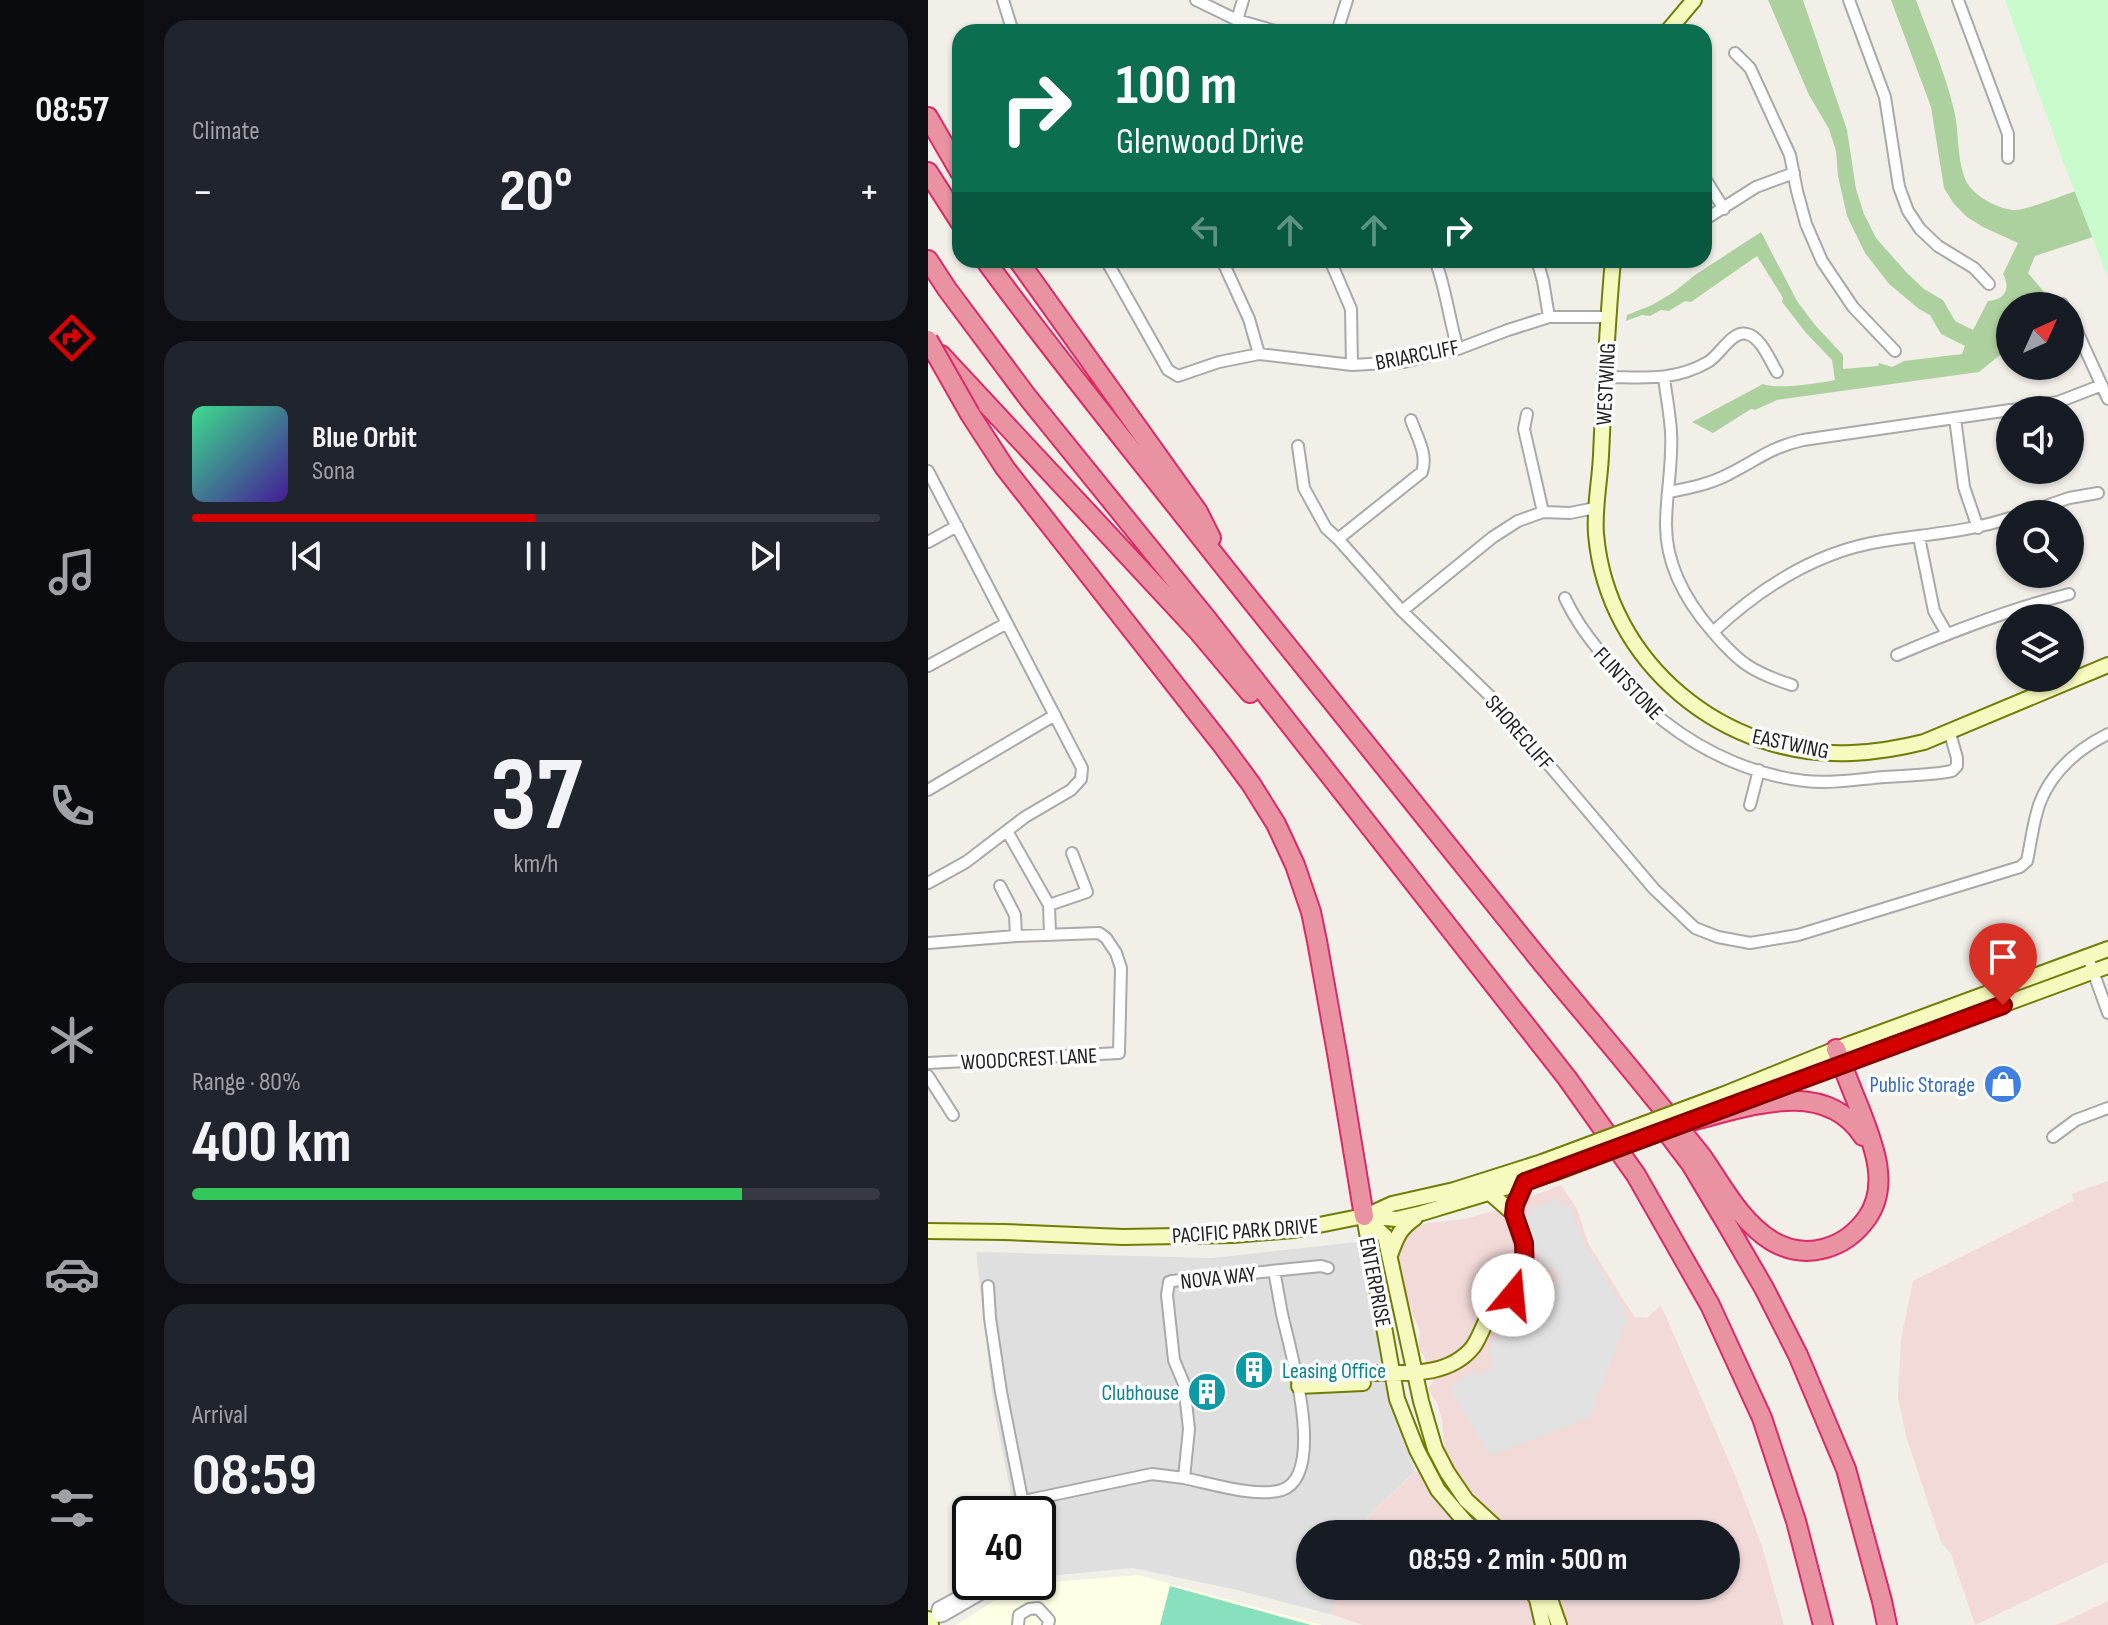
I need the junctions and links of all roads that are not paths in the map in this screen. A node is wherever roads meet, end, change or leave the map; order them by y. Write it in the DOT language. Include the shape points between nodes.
graph roads {
  1 [pos="1003,0"];
  2 [pos="1196,0"];
  3 [pos="1243,0"];
  4 [pos="1347,0"];
  5 [pos="1694,0"];
  6 [pos="1849,0"];
  7 [pos="1958,0"];
  8 [pos="1237,20"];
  9 [pos="1010,24"];
  10 [pos="1251,24"];
  11 [pos="1340,24"];
  12 [pos="1674,24"];
  13 [pos="1735,53"];
  14 [pos="928,117"];
  15 [pos="952,158"];
  16 [pos="2008,158"];
  17 [pos="928,172"];
  18 [pos="1794,173"];
  19 [pos="1712,190"];
  20 [pos="1724,209"];
  21 [pos="952,210"];
  22 [pos="1712,216"];
  23 [pos="928,260"];
  24 [pos="991,268"];
  25 [pos="1024,268"];
  26 [pos="1111,268"];
  27 [pos="1226,268"];
  28 [pos="1333,268"];
  29 [pos="1438,268"];
  30 [pos="1539,268"];
  31 [pos="1612,268"];
  32 [pos="1989,284"];
  33 [pos="1549,317"];
  34 [pos="1608,317"];
  35 [pos="928,341"];
  36 [pos="2084,346"];
  37 [pos="1458,349"];
  38 [pos="1895,351"];
  39 [pos="1259,354"];
  40 [pos="1352,365"];
  41 [pos="1777,372"];
  42 [pos="1605,377"];
  43 [pos="1664,377"];
  44 [pos="2102,385"];
  45 [pos="2074,396"];
  46 [pos="2108,399"];
  47 [pos="1996,412"];
  48 [pos="1527,414"];
  49 [pos="1955,418"];
  50 [pos="1411,420"];
  51 [pos="1298,446"];
  52 [pos="928,471"];
  53 [pos="1669,492"];
  54 [pos="2098,493"];
  55 [pos="2063,500"];
  56 [pos="1595,508"];
  57 [pos="1543,512"];
  58 [pos="1996,522"];
  59 [pos="957,526"];
  60 [pos="1978,528"];
  61 [pos="1919,537"];
  62 [pos="1338,539"];
  63 [pos="928,542"];
  64 [pos="1226,569"];
  65 [pos="2069,594"];
  66 [pos="1565,598"];
  67 [pos="1402,611"];
  68 [pos="1007,623"];
  69 [pos="1713,632"];
  70 [pos="1947,634"];
  71 [pos="1897,655"];
  72 [pos="2108,665"];
  73 [pos="928,666"];
  74 [pos="1792,685"];
  75 [pos="1055,715"];
  76 [pos="1950,733"];
  77 [pos="2108,734"];
  78 [pos="1759,770"];
  79 [pos="928,790"];
  80 [pos="1750,805"];
  81 [pos="1007,831"];
  82 [pos="1072,853"];
  83 [pos="928,883"];
  84 [pos="1000,886"];
  85 [pos="1429,901"];
  86 [pos="1049,905"];
  87 [pos="1050,934"];
  88 [pos="1016,936"];
  89 [pos="928,943"];
  90 [pos="2108,949"];
  91 [pos="1536,955"];
  92 [pos="2088,957"];
  93 [pos="2108,966"];
  94 [pos="2093,972"];
  95 [pos="2108,1013"];
  96 [pos="1839,1056"];
  97 [pos="928,1063"];
  98 [pos="928,1076"];
  99 [pos="1729,1104"];
  100 [pos="2108,1108"];
  101 [pos="953,1115"];
  102 [pos="1695,1120"];
  103 [pos="2053,1137"];
  104 [pos="1878,1168"];
  105 [pos="1525,1182"];
  106 [pos="1491,1194"];
  107 [pos="1422,1213"];
  108 [pos="1514,1214"];
  109 [pos="1364,1216"];
  110 [pos="928,1231"];
  111 [pos="1390,1255"];
  112 [pos="1328,1268"];
  113 [pos="1274,1271"];
  114 [pos="988,1286"];
  115 [pos="1509,1291"];
  116 [pos="1490,1313"];
  117 [pos="1415,1373"];
  118 [pos="1394,1375"];
  119 [pos="1298,1382"];
  120 [pos="1184,1478"];
  121 [pos="1023,1496"];
  122 [pos="1048,1496"];
  123 [pos="1464,1520"];
  124 [pos="1488,1520"];
  125 [pos="953,1600"];
  126 [pos="971,1600"];
  127 [pos="1537,1600"];
  128 [pos="1550,1600"];
  129 [pos="931,1620"];
  130 [pos="1018,1625"];
  131 [pos="1048,1625"];
  132 [pos="1543,1625"];
  133 [pos="1559,1625"];
  134 [pos="1823,1625"];
  135 [pos="1887,1625"];
  1 -- 9 [label="street"];
  2 -- 8 [label="street"];
  3 -- 8 [label="street"];
  4 -- 11 [label="street"];
  5 -- 12 [label="main road"];
  6 -- 32 [label="street" via="1885,97 1899,187 1908,211 1938,246"];
  7 -- 16 [label="street" via="2008,134"];
  8 -- 10 [label="street"];
  13 -- 18 [label="street" via="1750,68"];
  14 -- 15 [label="highway"];
  17 -- 21 [label="highway"];
  18 -- 20 [label="street" via="1756,187"];
  18 -- 38 [label="street" via="1806,224 1822,261 1853,307"];
  19 -- 20 [label="street"];
  20 -- 22 [label="street"];
  23 -- 85 [label="highway" via="1029,399"];
  24 -- 64 [label="highway"];
  25 -- 64 [label="highway" via="1198,512"];
  26 -- 39 [label="street, BRIARCLIFF" via="1168,370 1178,376"];
  27 -- 39 [label="street"];
  28 -- 40 [label="street" via="1351,309"];
  29 -- 37 [label="street"];
  30 -- 33 [label="street"];
  31 -- 34 [label="main road, WESTWING"];
  33 -- 34 [label="street, BRIARCLIFF"];
  33 -- 37 [label="street, BRIARCLIFF"];
  34 -- 42 [label="main road, WESTWING"];
  35 -- 85 [label="highway" via="1197,630"];
  35 -- 109 [label="highway, bridge" via="1005,468 1223,746 1276,824 1295,865 1317,941"];
  36 -- 44 [label="street"];
  37 -- 40 [label="street, BRIARCLIFF" via="1404,362"];
  39 -- 40 [label="street, BRIARCLIFF"];
  41 -- 43 [label="street" via="1758,341 1744,333 1708,361"];
  42 -- 43 [label="street"];
  42 -- 56 [label="main road, WESTWING"];
  43 -- 53 [label="street" via="1671,432"];
  44 -- 45 [label="street"];
  44 -- 46 [label="street"];
  47 -- 49 [label="street"];
  48 -- 57 [label="street" via="1524,429"];
  49 -- 53 [label="street" via="1782,445 1705,484"];
  49 -- 60 [label="street" via="1964,487"];
  50 -- 62 [label="street" via="1424,454 1422,472"];
  51 -- 62 [label="street, SHORECLIFF" via="1304,488"];
  52 -- 59 [label="street"];
  53 -- 69 [label="street" via="1670,559 1693,608"];
  54 -- 55 [label="street"];
  56 -- 57 [label="street"];
  56 -- 76 [label="main road, EASTWING" via="1599,556 1619,617 1644,658 1691,704 1765,741 1818,752 1896,749"];
  57 -- 67 [label="street" via="1493,537"];
  58 -- 60 [label="street"];
  59 -- 63 [label="street"];
  59 -- 68 [label="street"];
  60 -- 61 [label="street"];
  61 -- 69 [label="street" via="1882,541 1820,559 1762,590"];
  61 -- 70 [label="street" via="1934,611"];
  62 -- 67 [label="street, SHORECLIFF"];
  64 -- 91 [label="highway"];
  65 -- 70 [label="street"];
  66 -- 78 [label="street, FLINTSTONE" via="1577,623 1663,721 1716,754"];
  67 -- 77 [label="street, SHORECLIFF" via="1493,699 1654,889 1695,928 1750,943 1798,935 2024,864 2039,805 2054,778 2074,755"];
  68 -- 73 [label="street"];
  68 -- 75 [label="street"];
  69 -- 74 [label="street" via="1754,671"];
  70 -- 71 [label="street"];
  72 -- 76 [label="main road, EASTWING"];
  75 -- 79 [label="street"];
  75 -- 81 [label="street" via="1082,768 1081,779"];
  76 -- 78 [label="street, FLINTSTONE" via="1957,758 1952,771 1805,781"];
  78 -- 80 [label="street"];
  81 -- 83 [label="street"];
  81 -- 86 [label="street"];
  82 -- 86 [label="street" via="1087,892"];
  84 -- 88 [label="street" via="1015,915"];
  85 -- 134 [label="highway" via="1619,1150 1710,1305 1762,1418"];
  86 -- 87 [label="street"];
  87 -- 88 [label="street, WOODCREST LANE"];
  87 -- 97 [label="street, WOODCREST LANE" via="1099,933 1116,953 1121,968 1119,1053"];
  88 -- 89 [label="street, WOODCREST LANE"];
  90 -- 92 [label="main road"];
  91 -- 104 [label="highway" via="1768,1239 1808,1252 1841,1242 1859,1228 1877,1199"];
  91 -- 135 [label="highway" via="1691,1164 1764,1288 1846,1469"];
  92 -- 94 [label="street"];
  92 -- 96 [label="main road"];
  93 -- 94 [label="main road"];
  94 -- 95 [label="street"];
  94 -- 96 [label="main road"];
  96 -- 99 [label="main road"];
  96 -- 104 [label="highway"];
  98 -- 101 [label="street, WOODCREST LANE"];
  99 -- 102 [label="highway"];
  99 -- 104 [label="highway" via="1813,1101 1831,1107 1856,1125"];
  99 -- 109 [label="main road, bridge"];
  100 -- 103 [label="street" via="2076,1120"];
  102 -- 105 [label="main road, PACIFIC PARK DRIVE, bridge"];
  105 -- 106 [label="main road, PACIFIC PARK DRIVE"];
  105 -- 108 [label="main road"];
  106 -- 107 [label="main road, PACIFIC PARK DRIVE"];
  106 -- 108 [label="main road"];
  107 -- 109 [label="main road, PACIFIC PARK DRIVE" via="1396,1219"];
  107 -- 111 [label="main road" via="1404,1226"];
  108 -- 115 [label="main road" via="1524,1243 1525,1269"];
  109 -- 110 [label="main road, PACIFIC PARK DRIVE" via="1233,1235"];
  109 -- 111 [label="main road, ENTERPRISE" via="1385,1236"];
  109 -- 118 [label="main road, ENTERPRISE"];
  111 -- 117 [label="main road, ENTERPRISE"];
  112 -- 113 [label="street, NOVA WAY"];
  113 -- 119 [label="street, NOVA WAY"];
  113 -- 120 [label="street, NOVA WAY" via="1169,1282 1174,1360 1184,1384 1189,1429"];
  114 -- 121 [label="street" via="1001,1392"];
  115 -- 116 [label="main road" via="1488,1294"];
  115 -- 116 [label="main road" via="1515,1304 1509,1315"];
  116 -- 117 [label="main road" via="1472,1347 1457,1361"];
  117 -- 118 [label="main road"];
  117 -- 124 [label="main road, ENTERPRISE" via="1435,1449 1466,1500"];
  118 -- 119 [label="main road" via="1375,1383"];
  118 -- 123 [label="main road, ENTERPRISE" via="1397,1399 1417,1450 1438,1490"];
  119 -- 120 [label="street, NOVA WAY" via="1303,1452 1291,1483 1282,1490 1257,1492"];
  120 -- 122 [label="street, NOVA WAY" via="1152,1474"];
  125 -- 129 [label="street" via="938,1608"];
  126 -- 129 [label="street"];
  127 -- 132 [label="main road"];
  128 -- 133 [label="main road"];
  130 -- 131 [label="street" via="1019,1615 1038,1608"];
}
